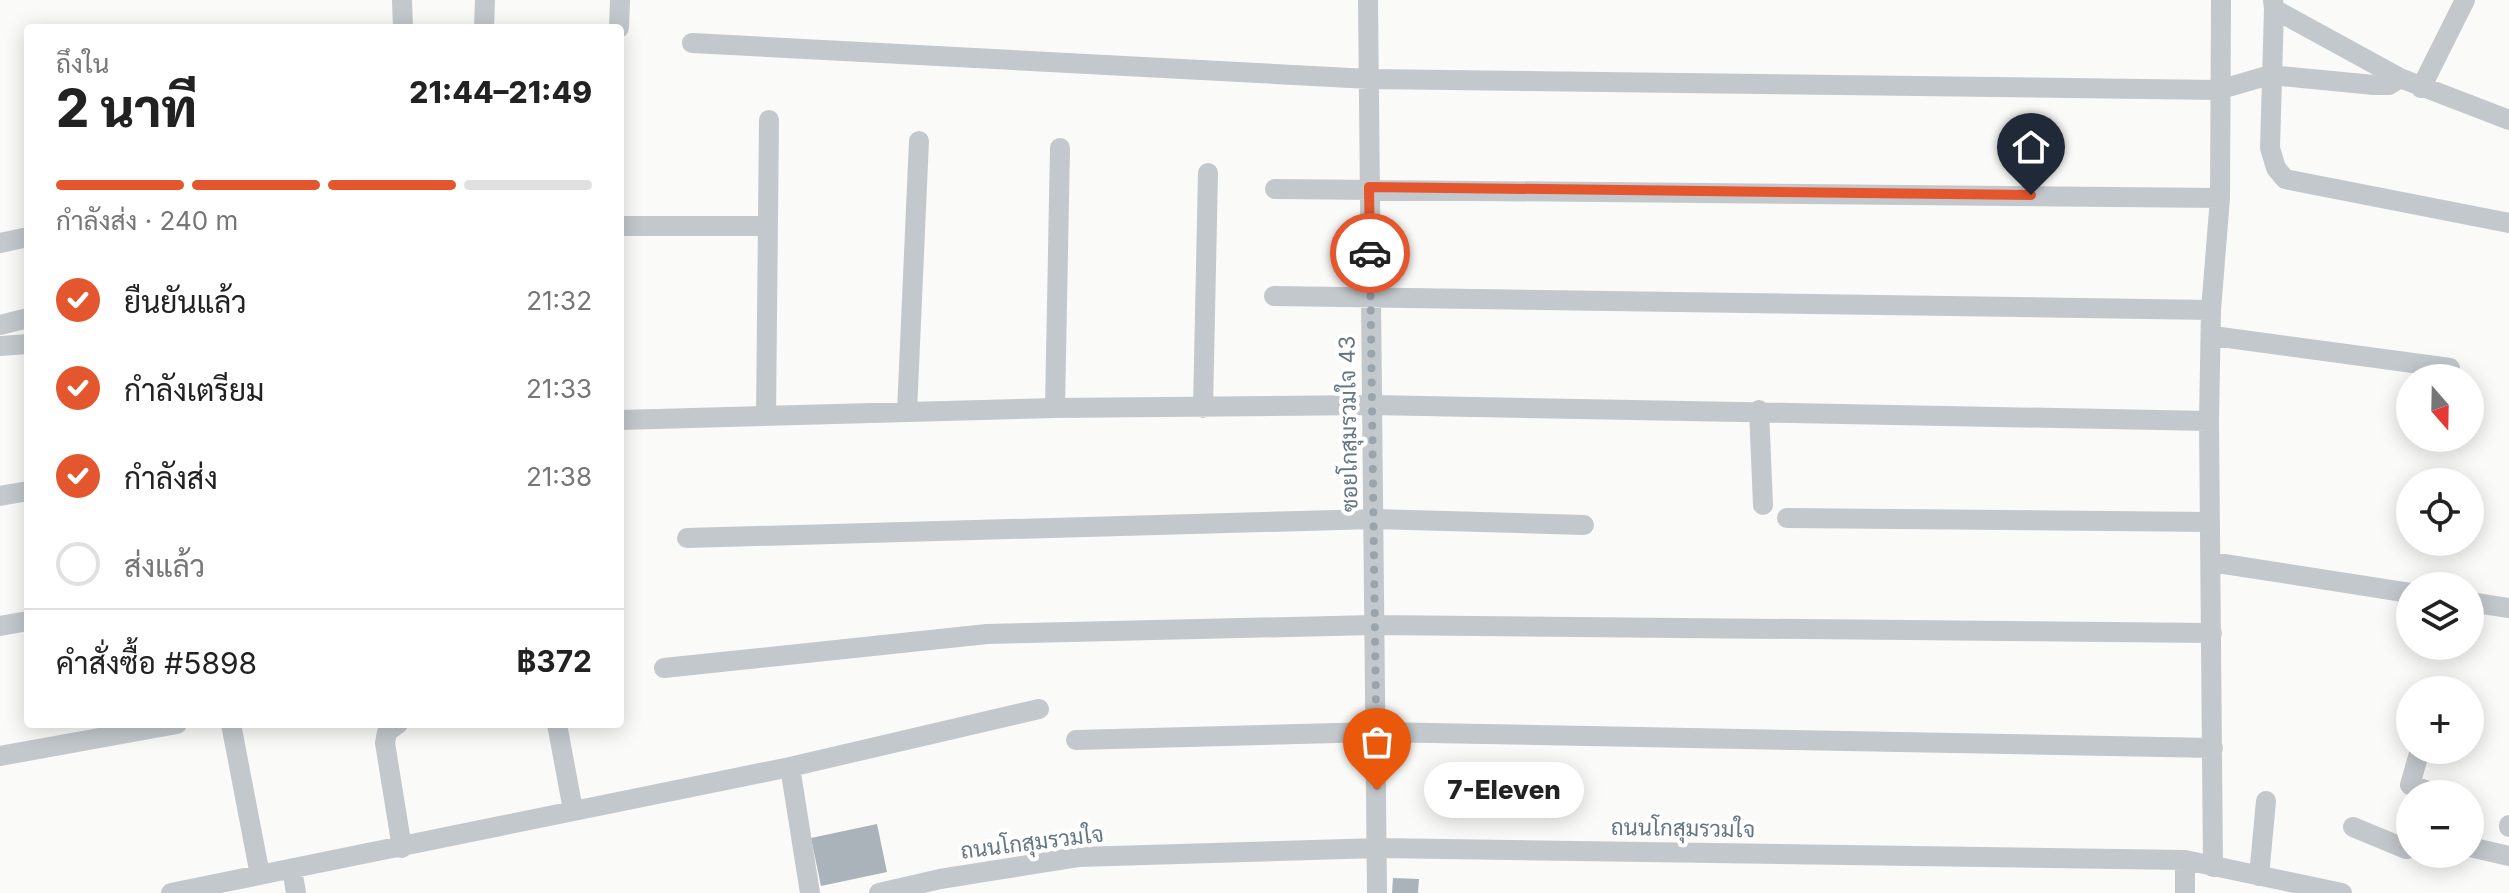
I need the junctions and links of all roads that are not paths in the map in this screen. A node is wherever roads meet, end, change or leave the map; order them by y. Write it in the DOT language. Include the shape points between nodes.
graph roads {
  1 [pos="402,0"];
  2 [pos="485,0"];
  3 [pos="620,0"];
  4 [pos="1368,0"];
  5 [pos="2221,0"];
  6 [pos="2465,0"];
  7 [pos="2274,4"];
  8 [pos="403,24"];
  9 [pos="484,24"];
  10 [pos="619,24"];
  11 [pos="692,43"];
  12 [pos="2270,75"];
  13 [pos="2400,78"];
  14 [pos="1369,79"];
  15 [pos="2421,88"];
  16 [pos="2218,90"];
  17 [pos="769,120"];
  18 [pos="2509,120"];
  19 [pos="919,141"];
  20 [pos="1060,148"];
  21 [pos="1208,173"];
  22 [pos="1369,187"];
  23 [pos="1275,189"];
  24 [pos="2220,198"];
  25 [pos="2509,223"];
  26 [pos="624,226"];
  27 [pos="768,226"];
  28 [pos="24,238"];
  29 [pos="0,243"];
  30 [pos="1274,296"];
  31 [pos="1371,296"];
  32 [pos="2211,310"];
  33 [pos="24,319"];
  34 [pos="0,325"];
  35 [pos="2213,336"];
  36 [pos="24,344"];
  37 [pos="0,346"];
  38 [pos="2420,364"];
  39 [pos="1371,405"];
  40 [pos="1055,408"];
  41 [pos="1203,408"];
  42 [pos="1759,410"];
  43 [pos="907,412"];
  44 [pos="766,415"];
  45 [pos="624,420"];
  46 [pos="2209,421"];
  47 [pos="24,492"];
  48 [pos="0,496"];
  49 [pos="1763,505"];
  50 [pos="1787,518"];
  51 [pos="1374,519"];
  52 [pos="2209,522"];
  53 [pos="1584,525"];
  54 [pos="687,538"];
  55 [pos="2211,562"];
  56 [pos="2396,591"];
  57 [pos="2484,604"];
  58 [pos="2509,608"];
  59 [pos="24,622"];
  60 [pos="1374,625"];
  61 [pos="0,626"];
  62 [pos="2212,633"];
  63 [pos="664,668"];
  64 [pos="1039,709"];
  65 [pos="232,728"];
  66 [pos="392,728"];
  67 [pos="558,728"];
  68 [pos="120,729"];
  69 [pos="1376,732"];
  70 [pos="1076,740"];
  71 [pos="2213,748"];
  72 [pos="0,756"];
  73 [pos="790,767"];
  74 [pos="2266,801"];
  75 [pos="573,810"];
  76 [pos="2353,827"];
  77 [pos="2396,845"];
  78 [pos="402,848"];
  79 [pos="1379,848"];
  80 [pos="2484,850"];
  81 [pos="2509,856"];
  82 [pos="2185,860"];
  83 [pos="2213,867"];
  84 [pos="292,869"];
  85 [pos="260,875"];
  86 [pos="2259,876"];
  87 [pos="171,893"];
  88 [pos="296,893"];
  89 [pos="810,893"];
  90 [pos="879,893"];
  91 [pos="1377,893"];
  92 [pos="2185,893"];
  93 [pos="2342,893"];
  1 -- 8 [label="street"];
  2 -- 9 [label="street"];
  3 -- 10 [label="street"];
  4 -- 14 [label="street, ซอยโกสุมรวมใจ 43"];
  5 -- 16 [label="street"];
  6 -- 15 [label="street"];
  7 -- 12 [label="street"];
  7 -- 13 [label="street"];
  11 -- 14 [label="street"];
  12 -- 13 [label="street" via="2374,85"];
  12 -- 16 [label="street"];
  12 -- 25 [label="street" via="2270,148 2285,179"];
  13 -- 15 [label="street"];
  14 -- 16 [label="street"];
  14 -- 22 [label="street, ซอยโกสุมรวมใจ 43"];
  15 -- 18 [label="street"];
  16 -- 24 [label="street"];
  17 -- 27 [label="street"];
  19 -- 43 [label="street"];
  20 -- 40 [label="street"];
  21 -- 41 [label="street"];
  22 -- 23 [label="street"];
  22 -- 24 [label="street"];
  22 -- 31 [label="street, ซอยโกสุมรวมใจ 43"];
  24 -- 32 [label="street"];
  26 -- 27 [label="street"];
  27 -- 44 [label="street"];
  28 -- 29 [label="street"];
  30 -- 31 [label="street"];
  31 -- 32 [label="street"];
  31 -- 39 [label="street, ซอยโกสุมรวมใจ 43"];
  32 -- 35 [label="street"];
  33 -- 34 [label="street"];
  35 -- 38 [label="street"];
  35 -- 46 [label="street"];
  36 -- 37 [label="street"];
  39 -- 41 [label="street"];
  39 -- 42 [label="street"];
  39 -- 51 [label="street, ซอยโกสุมรวมใจ 43"];
  40 -- 41 [label="street"];
  40 -- 43 [label="street"];
  42 -- 46 [label="street"];
  42 -- 49 [label="street"];
  43 -- 44 [label="street"];
  44 -- 45 [label="street"];
  46 -- 52 [label="street"];
  47 -- 48 [label="street"];
  50 -- 52 [label="street"];
  51 -- 53 [label="street"];
  51 -- 54 [label="street"];
  51 -- 60 [label="street, ซอยโกสุมรวมใจ 43"];
  52 -- 55 [label="street"];
  55 -- 56 [label="street"];
  55 -- 62 [label="street"];
  57 -- 58 [label="street"];
  59 -- 61 [label="street"];
  60 -- 62 [label="street"];
  60 -- 63 [label="street" via="987,634"];
  60 -- 69 [label="street, ซอยโกสุมรวมใจ 43"];
  62 -- 71 [label="street"];
  64 -- 73 [label="street"];
  65 -- 85 [label="street"];
  66 -- 78 [label="street" via="385,743"];
  67 -- 75 [label="street"];
  68 -- 72 [label="street"];
  69 -- 70 [label="street"];
  69 -- 71 [label="street"];
  69 -- 79 [label="street, ซอยโกสุมรวมใจ 43"];
  71 -- 83 [label="street"];
  73 -- 75 [label="street"];
  73 -- 89 [label="street"];
  74 -- 86 [label="street"];
  75 -- 78 [label="street"];
  76 -- 77 [label="street"];
  78 -- 84 [label="street"];
  79 -- 82 [label="street, ถนนโกสุมรวมใจ"];
  79 -- 90 [label="street, ถนนโกสุมรวมใจ" via="1078,857"];
  79 -- 91 [label="street, ซอยโกสุมรวมใจ 43"];
  80 -- 81 [label="street"];
  82 -- 83 [label="street, ถนนโกสุมรวมใจ"];
  82 -- 92 [label="street"];
  83 -- 86 [label="street, ถนนโกสุมรวมใจ"];
  84 -- 85 [label="street"];
  84 -- 88 [label="street"];
  85 -- 87 [label="street"];
  86 -- 93 [label="street, ถนนโกสุมรวมใจ"];
}
